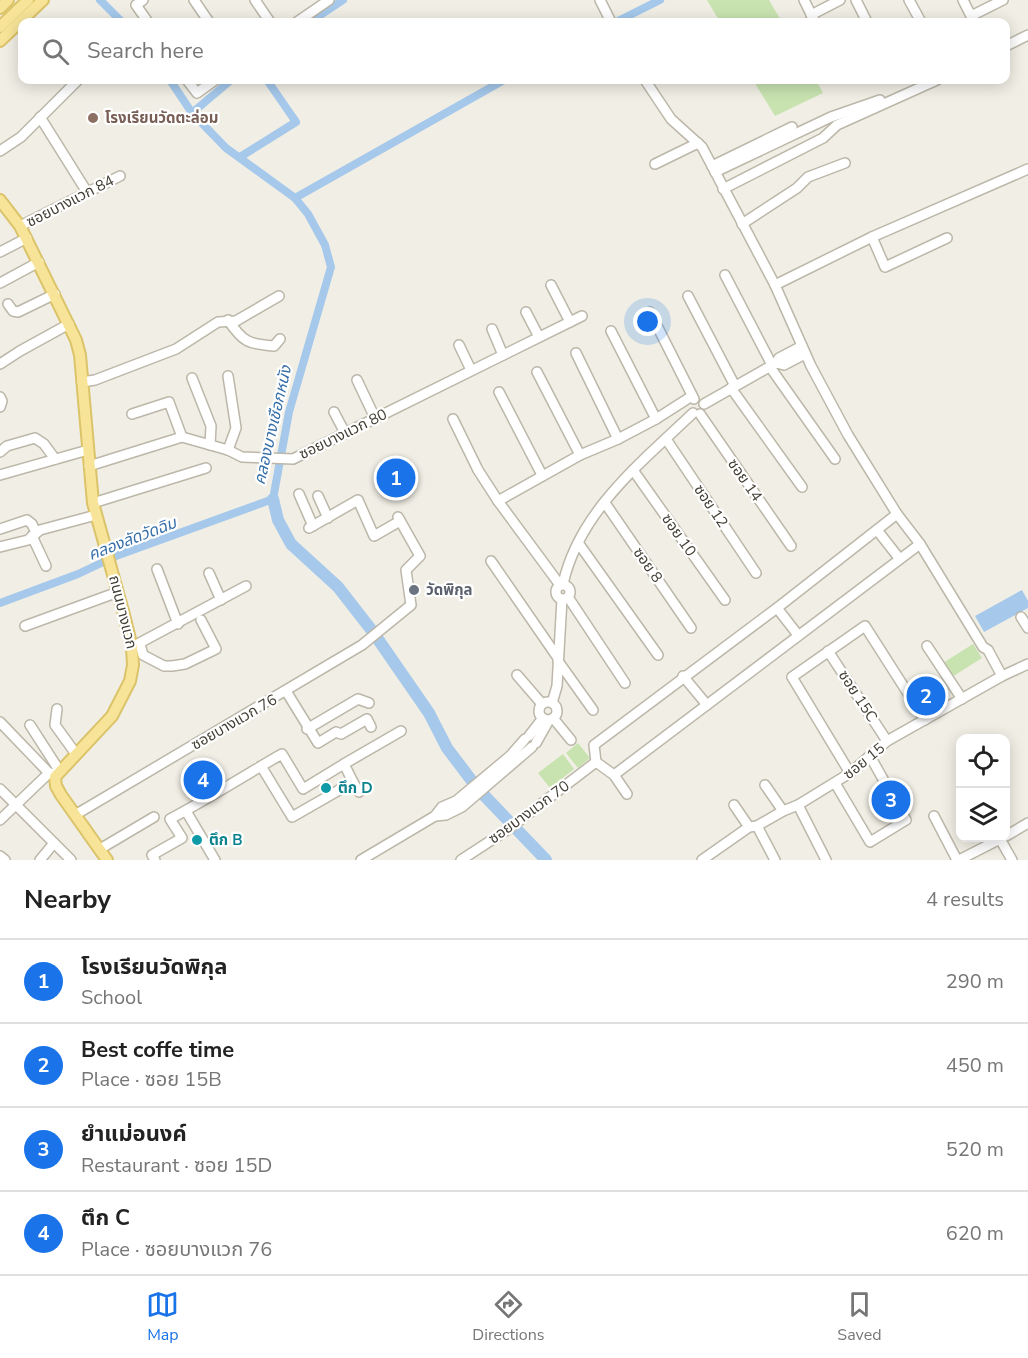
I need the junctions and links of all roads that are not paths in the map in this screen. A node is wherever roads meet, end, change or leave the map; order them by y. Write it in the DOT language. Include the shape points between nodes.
graph roads {
  1 [pos="8,0"];
  2 [pos="28,0"];
  3 [pos="43,0"];
  4 [pos="143,0"];
  5 [pos="194,0"];
  6 [pos="255,0"];
  7 [pos="329,0"];
  8 [pos="600,0"];
  9 [pos="804,0"];
  10 [pos="840,0"];
  11 [pos="856,0"];
  12 [pos="909,0"];
  13 [pos="963,0"];
  14 [pos="1003,0"];
  15 [pos="318,3"];
  16 [pos="0,8"];
  17 [pos="24,18"];
  18 [pos="145,18"];
  19 [pos="206,18"];
  20 [pos="267,18"];
  21 [pos="301,18"];
  22 [pos="609,18"];
  23 [pos="813,18"];
  24 [pos="814,18"];
  25 [pos="865,18"];
  26 [pos="919,18"];
  27 [pos="18,24"];
  28 [pos="0,27"];
  29 [pos="1028,35"];
  30 [pos="0,41"];
  31 [pos="1010,44"];
  32 [pos="69,84"];
  33 [pos="190,84"];
  34 [pos="210,84"];
  35 [pos="648,84"];
  36 [pos="917,84"];
  37 [pos="928,84"];
  38 [pos="40,117"];
  39 [pos="792,127"];
  40 [pos="698,143"];
  41 [pos="0,151"];
  42 [pos="845,163"];
  43 [pos="655,164"];
  44 [pos="804,167"];
  45 [pos="713,169"];
  46 [pos="1028,170"];
  47 [pos="120,176"];
  48 [pos="808,177"];
  49 [pos="723,189"];
  50 [pos="87,192"];
  51 [pos="0,200"];
  52 [pos="742,224"];
  53 [pos="20,226"];
  54 [pos="872,237"];
  55 [pos="27,238"];
  56 [pos="947,238"];
  57 [pos="0,252"];
  58 [pos="39,262"];
  59 [pos="725,275"];
  60 [pos="0,283"];
  61 [pos="551,285"];
  62 [pos="775,285"];
  63 [pos="55,294"];
  64 [pos="279,296"];
  65 [pos="688,296"];
  66 [pos="8,304"];
  67 [pos="526,312"];
  68 [pos="650,312"];
  69 [pos="582,316"];
  70 [pos="228,320"];
  71 [pos="570,321"];
  72 [pos="69,324"];
  73 [pos="492,329"];
  74 [pos="611,332"];
  75 [pos="538,337"];
  76 [pos="280,339"];
  77 [pos="459,345"];
  78 [pos="804,350"];
  79 [pos="576,353"];
  80 [pos="503,355"];
  81 [pos="0,364"];
  82 [pos="773,365"];
  83 [pos="471,370"];
  84 [pos="537,372"];
  85 [pos="228,376"];
  86 [pos="192,378"];
  87 [pos="357,380"];
  88 [pos="82,382"];
  89 [pos="733,387"];
  90 [pos="499,392"];
  91 [pos="0,397"];
  92 [pos="693,398"];
  93 [pos="704,404"];
  94 [pos="0,407"];
  95 [pos="334,412"];
  96 [pos="697,413"];
  97 [pos="132,414"];
  98 [pos="375,418"];
  99 [pos="453,419"];
  100 [pos="656,419"];
  101 [pos="345,433"];
  102 [pos="182,437"];
  103 [pos="618,439"];
  104 [pos="666,439"];
  105 [pos="210,445"];
  106 [pos="87,450"];
  107 [pos="228,450"];
  108 [pos="0,452"];
  109 [pos="580,454"];
  110 [pos="55,459"];
  111 [pos="835,459"];
  112 [pos="90,466"];
  113 [pos="206,468"];
  114 [pos="633,470"];
  115 [pos="542,475"];
  116 [pos="0,476"];
  117 [pos="802,487"];
  118 [pos="299,494"];
  119 [pos="318,496"];
  120 [pos="498,501"];
  121 [pos="93,503"];
  122 [pos="605,503"];
  123 [pos="897,514"];
  124 [pos="96,515"];
  125 [pos="328,518"];
  126 [pos="0,529"];
  127 [pos="877,530"];
  128 [pos="34,534"];
  129 [pos="579,544"];
  130 [pos="920,544"];
  131 [pos="790,546"];
  132 [pos="0,547"];
  133 [pos="899,558"];
  134 [pos="491,561"];
  135 [pos="46,566"];
  136 [pos="158,570"];
  137 [pos="209,573"];
  138 [pos="756,573"];
  139 [pos="562,584"];
  140 [pos="246,586"];
  141 [pos="118,592"];
  142 [pos="565,598"];
  143 [pos="221,600"];
  144 [pos="725,600"];
  145 [pos="777,608"];
  146 [pos="1021,617"];
  147 [pos="201,620"];
  148 [pos="178,624"];
  149 [pos="26,627"];
  150 [pos="691,628"];
  151 [pos="1028,628"];
  152 [pos="798,635"];
  153 [pos="136,646"];
  154 [pos="927,646"];
  155 [pos="828,651"];
  156 [pos="658,655"];
  157 [pos="558,659"];
  158 [pos="1028,664"];
  159 [pos="517,675"];
  160 [pos="683,676"];
  161 [pos="1000,677"];
  162 [pos="625,683"];
  163 [pos="286,691"];
  164 [pos="962,699"];
  165 [pos="369,704"];
  166 [pos="547,704"];
  167 [pos="707,705"];
  168 [pos="57,709"];
  169 [pos="593,710"];
  170 [pos="548,718"];
  171 [pos="925,720"];
  172 [pos="0,722"];
  173 [pos="30,725"];
  174 [pos="371,727"];
  175 [pos="307,729"];
  176 [pos="401,731"];
  177 [pos="571,740"];
  178 [pos="887,741"];
  179 [pos="76,754"];
  180 [pos="870,756"];
  181 [pos="596,762"];
  182 [pos="344,764"];
  183 [pos="261,766"];
  184 [pos="54,772"];
  185 [pos="850,773"];
  186 [pos="614,776"];
  187 [pos="836,783"];
  188 [pos="765,785"];
  189 [pos="0,789"];
  190 [pos="627,795"];
  191 [pos="15,805"];
  192 [pos="734,805"];
  193 [pos="798,805"];
  194 [pos="186,810"];
  195 [pos="783,811"];
  196 [pos="75,815"];
  197 [pos="934,816"];
  198 [pos="154,817"];
  199 [pos="0,820"];
  200 [pos="1028,823"];
  201 [pos="753,826"];
  202 [pos="1010,832"];
  203 [pos="992,842"];
  204 [pos="1001,842"];
  205 [pos="54,843"];
  206 [pos="100,849"];
  207 [pos="0,856"];
  208 [pos="5,860"];
  209 [pos="40,860"];
  210 [pos="72,860"];
  211 [pos="107,860"];
  212 [pos="155,860"];
  213 [pos="215,860"];
  214 [pos="361,860"];
  215 [pos="460,860"];
  216 [pos="702,860"];
  217 [pos="775,860"];
  218 [pos="826,860"];
  219 [pos="960,860"];
  220 [pos="1012,860"];
  1 -- 16 [label="main road"];
  2 -- 28 [label="main road"];
  3 -- 17 [label="main road"];
  4 -- 18 [label="street" via="136,5"];
  5 -- 19 [label="street"];
  6 -- 20 [label="street"];
  7 -- 15 [label="street"];
  8 -- 22 [label="street"];
  9 -- 23 [label="street"];
  10 -- 24 [label="street"];
  11 -- 25 [label="street"];
  12 -- 26 [label="street"];
  13 -- 14 [label="street" via="971,16"];
  15 -- 21 [label="street"];
  27 -- 30 [label="main road"];
  29 -- 31 [label="street"];
  32 -- 38 [label="street"];
  33 -- 34 [label="street" via="197,93"];
  35 -- 40 [label="street" via="671,119"];
  36 -- 45 [label="street"];
  37 -- 49 [label="street" via="837,125 823,138"];
  38 -- 41 [label="street"];
  38 -- 50 [label="street"];
  39 -- 45 [label="street"];
  40 -- 43 [label="street"];
  40 -- 45 [label="street"];
  42 -- 48 [label="street"];
  44 -- 48 [label="street"];
  45 -- 49 [label="street"];
  46 -- 54 [label="street"];
  47 -- 50 [label="street, ซอยบางแวก 84"];
  48 -- 52 [label="street"];
  49 -- 52 [label="street"];
  50 -- 53 [label="street, ซอยบางแวก 84"];
  51 -- 53 [label="main road, ถนนบางแวก"];
  52 -- 62 [label="street"];
  53 -- 55 [label="main road, ถนนบางแวก"];
  54 -- 56 [label="street" via="885,267"];
  54 -- 62 [label="street"];
  55 -- 57 [label="street"];
  55 -- 58 [label="main road, ถนนบางแวก"];
  58 -- 60 [label="street"];
  58 -- 63 [label="main road, ถนนบางแวก"];
  59 -- 82 [label="street"];
  61 -- 71 [label="street"];
  62 -- 78 [label="street"];
  63 -- 66 [label="street" via="18,312"];
  63 -- 72 [label="main road, ถนนบางแวก"];
  64 -- 70 [label="street" via="236,321"];
  65 -- 89 [label="street"];
  67 -- 75 [label="street"];
  68 -- 92 [label="street"];
  69 -- 71 [label="street, ซอยบางแวก 80"];
  70 -- 76 [label="street" via="250,344 274,346"];
  70 -- 88 [label="street" via="218,322 176,349"];
  71 -- 75 [label="street, ซอยบางแวก 80"];
  72 -- 81 [label="street"];
  72 -- 88 [label="main road, ถนนบางแวก" via="80,355"];
  73 -- 80 [label="street"];
  74 -- 100 [label="street"];
  75 -- 80 [label="street, ซอยบางแวก 80"];
  77 -- 83 [label="street"];
  78 -- 82 [label="street" via="780,358"];
  78 -- 123 [label="street" via="848,435"];
  79 -- 103 [label="street"];
  80 -- 83 [label="street, ซอยบางแวก 80"];
  82 -- 89 [label="street"];
  82 -- 111 [label="street"];
  83 -- 98 [label="street, ซอยบางแวก 80"];
  84 -- 109 [label="street"];
  85 -- 107 [label="street" via="236,428"];
  86 -- 105 [label="street" via="211,426"];
  87 -- 98 [label="street"];
  88 -- 106 [label="main road, ถนนบางแวก"];
  89 -- 93 [label="street"];
  89 -- 117 [label="street"];
  90 -- 115 [label="street"];
  91 -- 94 [label="street"];
  92 -- 93 [label="street"];
  92 -- 96 [label="street" via="690,405"];
  92 -- 100 [label="street"];
  93 -- 96 [label="street" via="704,411"];
  95 -- 101 [label="street"];
  96 -- 104 [label="street"];
  96 -- 131 [label="street, ซอย 14"];
  97 -- 102 [label="street" via="169,402"];
  98 -- 101 [label="street, ซอยบางแวก 80"];
  99 -- 120 [label="street"];
  100 -- 103 [label="street"];
  101 -- 107 [label="street, ซอยบางแวก 80" via="293,459 242,457"];
  102 -- 105 [label="street, ซอยบางแวก 80"];
  102 -- 112 [label="street"];
  103 -- 109 [label="street"];
  104 -- 114 [label="street"];
  104 -- 138 [label="street, ซอย 12"];
  105 -- 107 [label="street, ซอยบางแวก 80"];
  106 -- 110 [label="street"];
  106 -- 112 [label="main road, ถนนบางแวก"];
  108 -- 110 [label="street" via="35,438"];
  109 -- 115 [label="street"];
  110 -- 116 [label="street"];
  112 -- 121 [label="main road, ถนนบางแวก"];
  113 -- 121 [label="street"];
  114 -- 122 [label="street"];
  114 -- 144 [label="street, ซอย 10"];
  115 -- 120 [label="street"];
  118 -- 125 [label="street" via="311,527"];
  119 -- 125 [label="street"];
  120 -- 139 [label="street"];
  121 -- 124 [label="main road, ถนนบางแวก"];
  122 -- 129 [label="street"];
  122 -- 150 [label="street, ซอย 8"];
  123 -- 127 [label="street"];
  123 -- 130 [label="street"];
  124 -- 128 [label="street"];
  124 -- 141 [label="main road, ถนนบางแวก"];
  125 -- 163 [label="street, ซอยบางแวก 76" via="358,500 374,536 399,519 420,556 406,570 411,605 362,645"];
  126 -- 128 [label="street" via="27,520"];
  127 -- 133 [label="street"];
  127 -- 145 [label="street"];
  128 -- 132 [label="street" via="28,540"];
  128 -- 135 [label="street"];
  129 -- 139 [label="street"];
  129 -- 156 [label="street"];
  130 -- 133 [label="street"];
  130 -- 161 [label="street"];
  133 -- 152 [label="street"];
  134 -- 157 [label="street"];
  136 -- 148 [label="street"];
  137 -- 143 [label="street"];
  139 -- 142 [label="street" via="556,592 558,597"];
  140 -- 143 [label="street"];
  141 -- 149 [label="street"];
  141 -- 153 [label="main road, ถนนบางแวก"];
  142 -- 157 [label="street"];
  142 -- 162 [label="street"];
  143 -- 148 [label="street"];
  145 -- 152 [label="street"];
  145 -- 160 [label="street"];
  146 -- 151 [label="street"];
  147 -- 153 [label="street" via="216,649 185,664 164,666 143,655"];
  148 -- 153 [label="street"];
  152 -- 167 [label="street"];
  153 -- 179 [label="main road, ถนนบางแวก" via="132,673 118,707"];
  154 -- 164 [label="street"];
  155 -- 171 [label="street" via="865,626"];
  155 -- 178 [label="street, ซอย 15C"];
  155 -- 185 [label="street" via="792,676"];
  157 -- 166 [label="street" via="557,686"];
  157 -- 169 [label="street"];
  158 -- 161 [label="street, ซอย 15"];
  159 -- 166 [label="street"];
  160 -- 167 [label="street"];
  160 -- 181 [label="street" via="594,744"];
  161 -- 164 [label="street, ซอย 15"];
  163 -- 175 [label="street"];
  163 -- 196 [label="street, ซอยบางแวก 76"];
  164 -- 171 [label="street, ซอย 15"];
  165 -- 175 [label="street" via="358,699"];
  166 -- 170 [label="street" via="539,711"];
  166 -- 170 [label="street" via="557,710"];
  167 -- 186 [label="street"];
  168 -- 179 [label="street" via="57,729"];
  170 -- 177 [label="street"];
  170 -- 214 [label="street" via="513,759 444,811"];
  171 -- 178 [label="street, ซอย 15"];
  172 -- 184 [label="street"];
  173 -- 184 [label="street"];
  174 -- 175 [label="street" via="367,720 318,743"];
  176 -- 182 [label="street"];
  178 -- 180 [label="street, ซอย 15"];
  179 -- 184 [label="main road, ถนนบางแวก"];
  180 -- 185 [label="street, ซอย 15"];
  180 -- 187 [label="street" via="906,820 870,842"];
  181 -- 186 [label="street"];
  181 -- 215 [label="street, ซอยบางแวก 70"];
  182 -- 183 [label="street" via="303,789 282,754"];
  182 -- 183 [label="street" via="356,787 292,817"];
  183 -- 194 [label="street"];
  184 -- 191 [label="street"];
  184 -- 196 [label="main road" via="56,786"];
  185 -- 187 [label="street, ซอย 15"];
  186 -- 190 [label="street"];
  187 -- 193 [label="street, ซอย 15"];
  188 -- 195 [label="street"];
  189 -- 191 [label="street"];
  191 -- 199 [label="street"];
  191 -- 205 [label="street"];
  192 -- 201 [label="street"];
  193 -- 195 [label="street, ซอย 15"];
  193 -- 218 [label="street"];
  194 -- 212 [label="street" via="170,819 182,838 152,855"];
  194 -- 213 [label="street"];
  195 -- 201 [label="street, ซอย 15"];
  196 -- 206 [label="main road"];
  197 -- 219 [label="street"];
  198 -- 206 [label="street"];
  200 -- 202 [label="street"];
  201 -- 216 [label="street, ซอย 15"];
  201 -- 217 [label="street"];
  203 -- 219 [label="street"];
  204 -- 220 [label="street"];
  205 -- 209 [label="street"];
  205 -- 210 [label="street"];
  206 -- 211 [label="main road"];
  207 -- 208 [label="street"];
}
